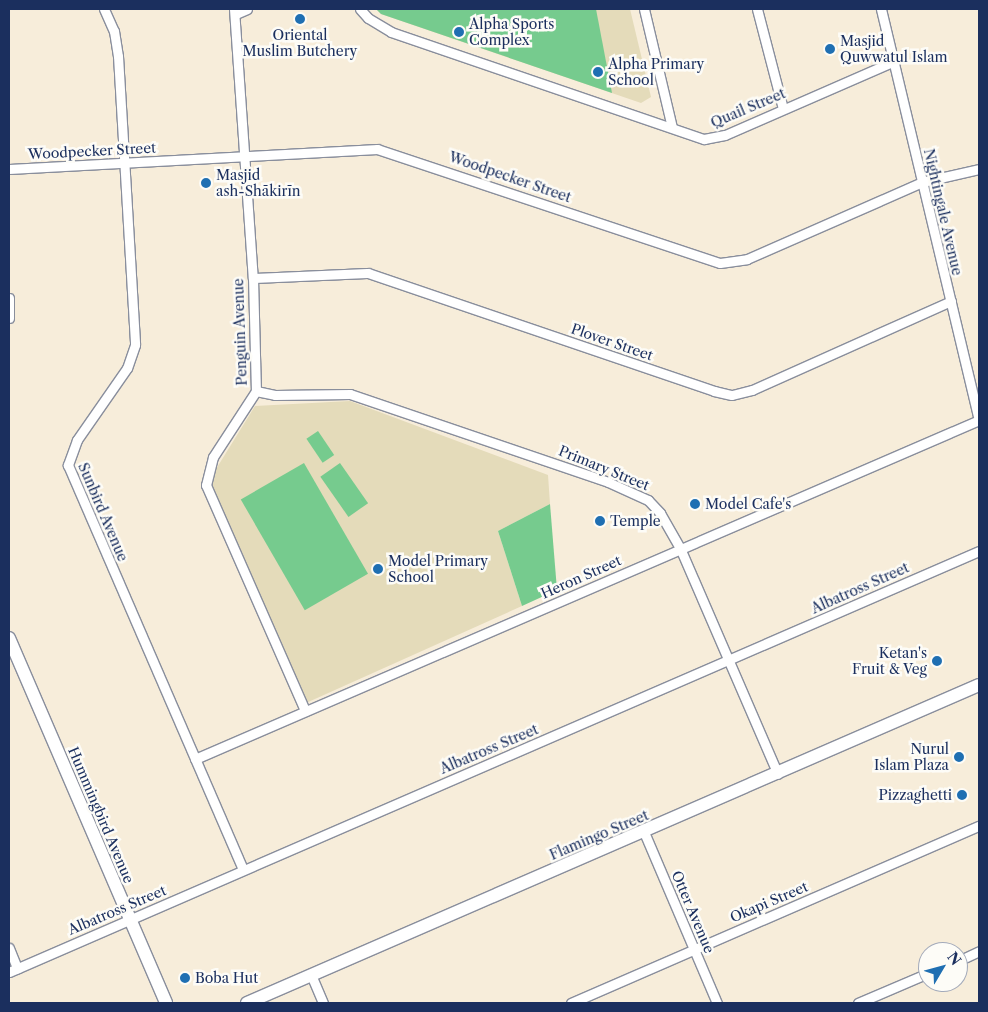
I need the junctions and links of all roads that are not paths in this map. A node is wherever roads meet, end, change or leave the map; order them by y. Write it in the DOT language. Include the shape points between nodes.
graph roads {
  1 [pos="104,9"];
  2 [pos="247,9"];
  3 [pos="360,9"];
  4 [pos="644,9"];
  5 [pos="757,9"];
  6 [pos="881,9"];
  7 [pos="235,11"];
  8 [pos="894,60"];
  9 [pos="783,109"];
  10 [pos="672,127"];
  11 [pos="244,155"];
  12 [pos="124,163"];
  13 [pos="9,169"];
  14 [pos="979,169"];
  15 [pos="922,182"];
  16 [pos="253,278"];
  17 [pos="9,298"];
  18 [pos="951,301"];
  19 [pos="9,318"];
  20 [pos="256,391"];
  21 [pos="979,420"];
  22 [pos="680,548"];
  23 [pos="979,551"];
  24 [pos="9,638"];
  25 [pos="728,660"];
  26 [pos="979,685"];
  27 [pos="979,691"];
  28 [pos="963,694"];
  29 [pos="305,711"];
  30 [pos="195,759"];
  31 [pos="778,774"];
  32 [pos="979,826"];
  33 [pos="644,832"];
  34 [pos="243,870"];
  35 [pos="130,919"];
  36 [pos="9,948"];
  37 [pos="694,950"];
  38 [pos="13,970"];
  39 [pos="312,977"];
  40 [pos="918,977"];
  41 [pos="166,1003"];
  42 [pos="247,1003"];
  43 [pos="323,1003"];
  44 [pos="570,1003"];
  45 [pos="717,1003"];
  46 [pos="858,1003"];
  1 -- 12 [label="street, Sunbird Avenue" via="116,41"];
  2 -- 7 [label="street"];
  3 -- 10 [label="street, Quail Street" via="391,32"];
  4 -- 10 [label="street"];
  5 -- 9 [label="street"];
  6 -- 8 [label="street, Nightingale Avenue"];
  7 -- 11 [label="street, Penguin Avenue"];
  8 -- 9 [label="street, Quail Street"];
  8 -- 15 [label="street, Nightingale Avenue"];
  9 -- 10 [label="street, Quail Street" via="710,139"];
  11 -- 12 [label="street, Woodpecker Street"];
  11 -- 15 [label="street, Woodpecker Street" via="388,150 720,263 747,258"];
  11 -- 16 [label="street, Penguin Avenue"];
  12 -- 13 [label="street, Woodpecker Street"];
  12 -- 30 [label="street, Sunbird Avenue" via="135,345 127,368 77,440 68,465"];
  14 -- 15 [label="street, Woodpecker Street"];
  15 -- 18 [label="street, Nightingale Avenue"];
  16 -- 18 [label="street, Plover Street" via="368,273 714,392 732,395 752,390"];
  16 -- 20 [label="street, Penguin Avenue"];
  17 -- 19 [label="street"];
  18 -- 21 [label="street, Nightingale Avenue"];
  20 -- 22 [label="street, Primary Street" via="274,395 350,394 608,482 642,496 654,505"];
  20 -- 29 [label="street, Penguin Avenue" via="213,457 206,484"];
  21 -- 22 [label="street, Heron Street"];
  22 -- 25 [label="street, Primary Street"];
  22 -- 29 [label="street, Heron Street"];
  23 -- 25 [label="street, Albatross Street"];
  24 -- 35 [label="street, Hummingbird Avenue"];
  25 -- 31 [label="street, Primary Street"];
  25 -- 34 [label="street, Albatross Street"];
  26 -- 28 [label="street, Flamingo Street"];
  27 -- 28 [label="street, Flamingo Street"];
  28 -- 31 [label="street, Flamingo Street"];
  29 -- 30 [label="street, Heron Street"];
  30 -- 34 [label="street, Sunbird Avenue"];
  31 -- 33 [label="street, Flamingo Street"];
  32 -- 37 [label="street, Okapi Street"];
  33 -- 37 [label="street, Otter Avenue"];
  33 -- 39 [label="street, Flamingo Street"];
  34 -- 35 [label="street, Albatross Street"];
  35 -- 38 [label="street, Albatross Street"];
  35 -- 41 [label="street, Hummingbird Avenue"];
  36 -- 38 [label="street"];
  37 -- 44 [label="street, Okapi Street"];
  37 -- 45 [label="street, Otter Avenue"];
  39 -- 42 [label="street, Flamingo Street"];
  39 -- 43 [label="street"];
  40 -- 46 [label="street"];
}
